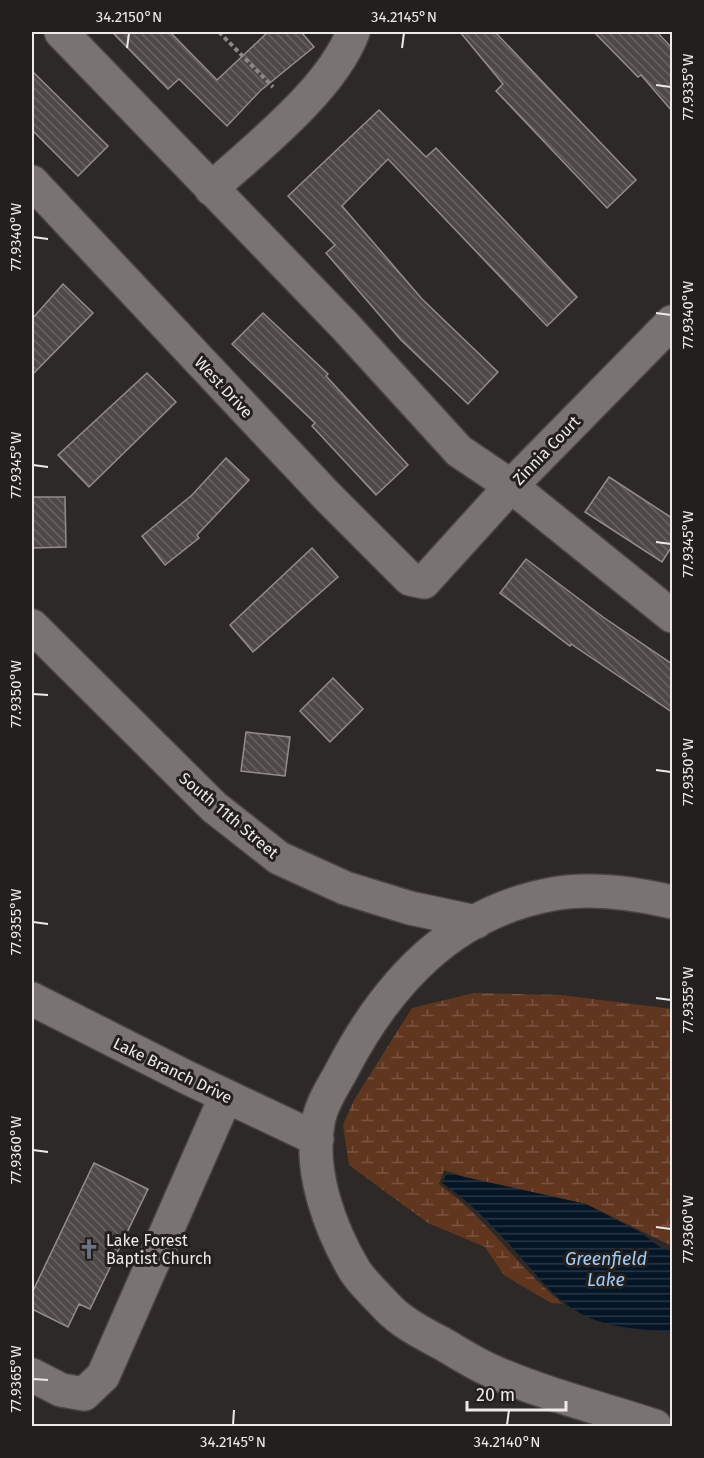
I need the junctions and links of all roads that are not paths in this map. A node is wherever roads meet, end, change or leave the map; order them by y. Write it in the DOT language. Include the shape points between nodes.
graph roads {
  1 [pos="61,32"];
  2 [pos="353,32"];
  3 [pos="32,182"];
  4 [pos="211,189"];
  5 [pos="669,332"];
  6 [pos="511,486"];
  7 [pos="424,582"];
  8 [pos="672,616"];
  9 [pos="32,626"];
  10 [pos="672,903"];
  11 [pos="476,921"];
  12 [pos="32,999"];
  13 [pos="226,1096"];
  14 [pos="317,1138"];
  15 [pos="32,1375"];
  16 [pos="655,1426"];
  1 -- 4 [label="street"];
  2 -- 4 [label="street" via="332,69 296,110"];
  3 -- 7 [label="street, West Drive" via="327,496 410,579"];
  4 -- 6 [label="street" via="345,326 459,451"];
  5 -- 6 [label="street, Zinnia Court"];
  6 -- 7 [label="street, Zinnia Court"];
  6 -- 8 [label="street"];
  9 -- 11 [label="street, South 11th Street" via="206,799 279,858 345,888 411,908"];
  10 -- 11 [label="street" via="622,892 571,891 518,903"];
  11 -- 14 [label="street" via="423,957 401,978 352,1050 323,1106"];
  12 -- 13 [label="street, Lake Branch Drive"];
  13 -- 14 [label="street, Lake Branch Drive"];
  13 -- 15 [label="street" via="103,1376 84,1394 61,1390"];
  14 -- 16 [label="street" via="323,1193 335,1233 356,1273 389,1309 421,1332 494,1372"];
}
